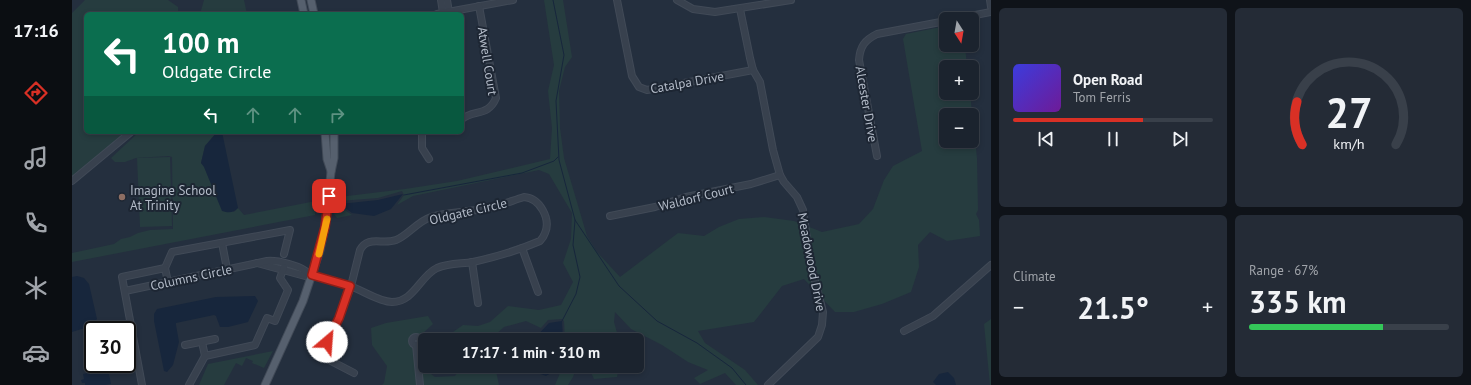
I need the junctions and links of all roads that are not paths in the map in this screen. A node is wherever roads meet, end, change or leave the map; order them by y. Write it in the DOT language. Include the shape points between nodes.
graph roads {
  1 [pos="302,0"];
  2 [pos="311,0"];
  3 [pos="441,0"];
  4 [pos="447,0"];
  5 [pos="513,0"];
  6 [pos="617,0"];
  7 [pos="677,0"];
  8 [pos="791,0"];
  9 [pos="990,0"];
  10 [pos="478,6"];
  11 [pos="991,7"];
  12 [pos="740,9"];
  13 [pos="304,12"];
  14 [pos="314,12"];
  15 [pos="443,12"];
  16 [pos="443,12"];
  17 [pos="448,12"];
  18 [pos="991,12"];
  19 [pos="979,14"];
  20 [pos="939,22"];
  21 [pos="753,70"];
  22 [pos="464,118"];
  23 [pos="129,134"];
  24 [pos="325,134"];
  25 [pos="334,134"];
  26 [pos="422,134"];
  27 [pos="877,156"];
  28 [pos="429,159"];
  29 [pos="331,172"];
  30 [pos="780,175"];
  31 [pos="72,181"];
  32 [pos="610,216"];
  33 [pos="222,243"];
  34 [pos="522,248"];
  35 [pos="284,254"];
  36 [pos="472,262"];
  37 [pos="991,265"];
  38 [pos="284,266"];
  39 [pos="165,268"];
  40 [pos="227,270"];
  41 [pos="310,274"];
  42 [pos="168,282"];
  43 [pos="350,286"];
  44 [pos="124,291"];
  45 [pos="538,292"];
  46 [pos="478,303"];
  47 [pos="904,331"];
  48 [pos="215,339"];
  49 [pos="202,342"];
  50 [pos="185,345"];
  51 [pos="416,345"];
  52 [pos="204,356"];
  53 [pos="354,373"];
  54 [pos="142,385"];
  55 [pos="189,385"];
  56 [pos="265,385"];
  57 [pos="420,385"];
  58 [pos="769,385"];
  1 -- 13 [label="main road"];
  2 -- 14 [label="main road"];
  3 -- 15 [label="street"];
  4 -- 16 [label="street"];
  5 -- 10 [label="street"];
  6 -- 21 [label="street, Catalpa Drive" via="632,76 643,89 663,88"];
  7 -- 12 [label="street" via="693,9 715,12"];
  8 -- 12 [label="street"];
  9 -- 11 [label="street"];
  10 -- 17 [label="street"];
  10 -- 22 [label="street, Atwell Court" via="496,98 484,112"];
  12 -- 21 [label="street, Meadowood Drive"];
  18 -- 19 [label="street"];
  20 -- 27 [label="street, Alcester Drive" via="877,34 868,38 859,52"];
  21 -- 30 [label="street, Meadowood Drive" via="760,82"];
  23 -- 31 [label="street"];
  24 -- 29 [label="main road"];
  25 -- 29 [label="main road"];
  26 -- 28 [label="street" via="422,148"];
  29 -- 41 [label="main road" via="325,227"];
  30 -- 32 [label="street, Waldorf Court"];
  30 -- 58 [label="street, Meadowood Drive" via="797,197 803,210 810,261 823,312 818,337"];
  33 -- 35 [label="street" via="290,230"];
  33 -- 39 [label="street" via="172,252"];
  33 -- 40 [label="street"];
  34 -- 36 [label="street, Oldgate Circle"];
  34 -- 43 [label="street, Oldgate Circle" via="540,242 546,233 540,206 530,198 524,197 485,209 431,217 414,226 397,240 386,243 369,241 360,250"];
  34 -- 45 [label="street"];
  36 -- 43 [label="street, Oldgate Circle" via="451,264 436,269 408,297 399,301 386,301"];
  36 -- 46 [label="street"];
  37 -- 47 [label="street" via="933,316"];
  38 -- 40 [label="street, Columns Circle" via="274,260"];
  38 -- 41 [label="street, Columns Circle" via="306,270"];
  38 -- 52 [label="street" via="280,278 288,290 276,321 267,318 255,345"];
  39 -- 42 [label="street"];
  39 -- 44 [label="street" via="122,277"];
  40 -- 42 [label="street, Columns Circle"];
  41 -- 43 [label="street, Oldgate Circle"];
  41 -- 56 [label="main road" via="301,305"];
  42 -- 44 [label="street, Columns Circle"];
  43 -- 53 [label="street" via="327,342 326,352 327,358"];
  44 -- 54 [label="street"];
  48 -- 49 [label="street"];
  49 -- 50 [label="street"];
  49 -- 52 [label="street"];
  51 -- 57 [label="street"];
  52 -- 55 [label="street"];
}
